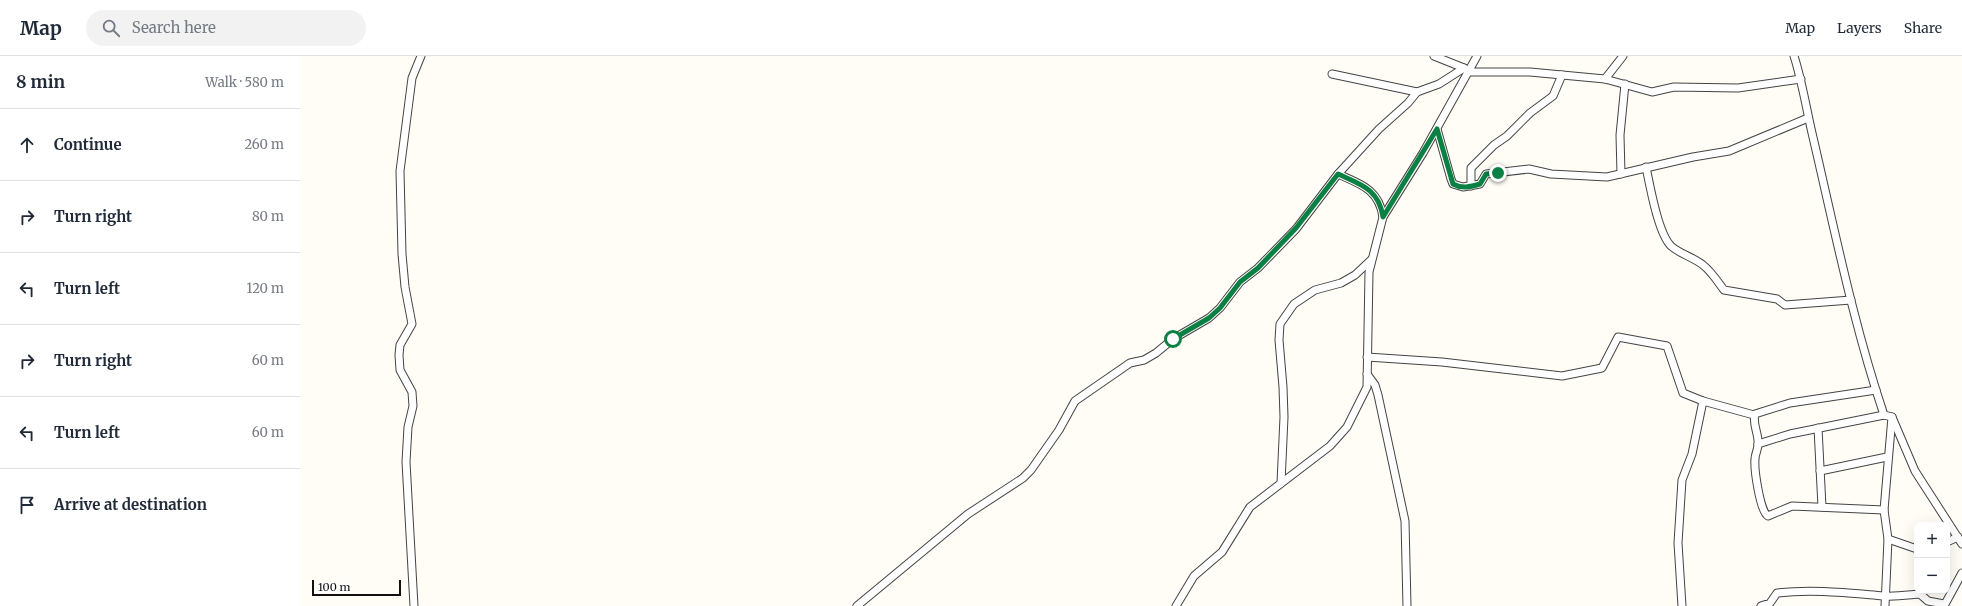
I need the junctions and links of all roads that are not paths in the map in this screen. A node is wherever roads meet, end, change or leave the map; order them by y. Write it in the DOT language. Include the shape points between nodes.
graph roads {
  1 [pos="421,56"];
  2 [pos="1434,56"];
  3 [pos="1477,56"];
  4 [pos="1623,56"];
  5 [pos="1794,56"];
  6 [pos="1467,70"];
  7 [pos="1332,74"];
  8 [pos="1562,75"];
  9 [pos="1605,79"];
  10 [pos="1801,79"];
  11 [pos="1625,84"];
  12 [pos="1417,92"];
  13 [pos="1808,118"];
  14 [pos="1437,129"];
  15 [pos="1646,167"];
  16 [pos="1471,168"];
  17 [pos="1338,174"];
  18 [pos="1621,174"];
  19 [pos="1480,184"];
  20 [pos="1471,186"];
  21 [pos="1383,217"];
  22 [pos="1371,260"];
  23 [pos="1851,300"];
  24 [pos="1367,357"];
  25 [pos="1367,374"];
  26 [pos="1876,390"];
  27 [pos="1703,401"];
  28 [pos="1754,415"];
  29 [pos="1884,415"];
  30 [pos="1892,417"];
  31 [pos="1818,428"];
  32 [pos="1758,444"];
  33 [pos="1887,458"];
  34 [pos="1820,471"];
  35 [pos="1281,484"];
  36 [pos="1822,506"];
  37 [pos="1884,510"];
  38 [pos="1958,537"];
  39 [pos="1888,539"];
  40 [pos="1950,541"];
  41 [pos="1962,544"];
  42 [pos="1914,548"];
  43 [pos="1962,572"];
  44 [pos="1885,596"];
  45 [pos="1944,605"];
  46 [pos="414,606"];
  47 [pos="857,606"];
  48 [pos="1176,606"];
  49 [pos="1407,606"];
  50 [pos="1682,606"];
  51 [pos="1761,606"];
  52 [pos="1885,606"];
  1 -- 46 [label="street" via="412,78 400,171 402,260 412,324 400,345 399,355 400,370 412,392 413,406 408,427 406,462"];
  2 -- 6 [label="street"];
  3 -- 6 [label="street"];
  4 -- 9 [label="street"];
  5 -- 10 [label="street"];
  6 -- 8 [label="street"];
  6 -- 12 [label="street"];
  6 -- 14 [label="street"];
  7 -- 12 [label="street"];
  8 -- 9 [label="street"];
  8 -- 16 [label="street" via="1553,96 1530,113"];
  9 -- 11 [label="street"];
  10 -- 11 [label="street" via="1738,88 1674,87 1652,92"];
  10 -- 13 [label="street"];
  11 -- 18 [label="street" via="1620,136"];
  12 -- 17 [label="street"];
  13 -- 15 [label="street" via="1729,151"];
  13 -- 23 [label="street"];
  14 -- 20 [label="street" via="1453,184"];
  14 -- 21 [label="street"];
  15 -- 18 [label="street"];
  15 -- 23 [label="street" via="1655,208 1666,239 1684,255 1703,265 1724,290 1777,299 1785,305"];
  16 -- 19 [label="street"];
  16 -- 20 [label="street"];
  17 -- 21 [label="street" via="1360,182 1367,188 1381,206"];
  17 -- 47 [label="street" via="1296,228 1258,268 1240,282 1209,318 1144,360 1130,363 1075,401 1032,470 968,514"];
  18 -- 19 [label="street" via="1585,177 1529,169 1486,174"];
  19 -- 20 [label="street"];
  21 -- 22 [label="street"];
  22 -- 24 [label="street" via="1368,272"];
  22 -- 35 [label="street" via="1355,275 1315,290 1294,304 1280,324 1284,417"];
  23 -- 26 [label="street"];
  24 -- 25 [label="street"];
  24 -- 27 [label="street" via="1442,362 1562,376 1602,368 1618,337 1667,346 1683,393"];
  25 -- 35 [label="street" via="1365,393 1347,427 1330,446"];
  25 -- 49 [label="street" via="1378,395 1405,521"];
  26 -- 28 [label="street" via="1790,403"];
  26 -- 29 [label="street"];
  27 -- 28 [label="street"];
  27 -- 50 [label="street" via="1692,454 1682,480 1678,543"];
  28 -- 32 [label="street"];
  29 -- 30 [label="street"];
  29 -- 31 [label="street"];
  30 -- 33 [label="street"];
  30 -- 38 [label="street" via="1915,470"];
  31 -- 32 [label="street"];
  31 -- 34 [label="street"];
  32 -- 36 [label="street" via="1755,465 1761,505 1765,514 1768,516 1792,506"];
  33 -- 34 [label="street"];
  33 -- 37 [label="street"];
  34 -- 36 [label="street"];
  35 -- 48 [label="street" via="1250,507 1222,552 1194,576"];
  36 -- 37 [label="street"];
  37 -- 39 [label="street"];
  38 -- 40 [label="street"];
  38 -- 41 [label="street"];
  39 -- 42 [label="street"];
  39 -- 44 [label="street"];
  43 -- 45 [label="street"];
  44 -- 45 [label="street" via="1920,594 1928,601"];
  44 -- 51 [label="street" via="1802,590 1776,593 1770,603"];
  44 -- 52 [label="street"];
}
